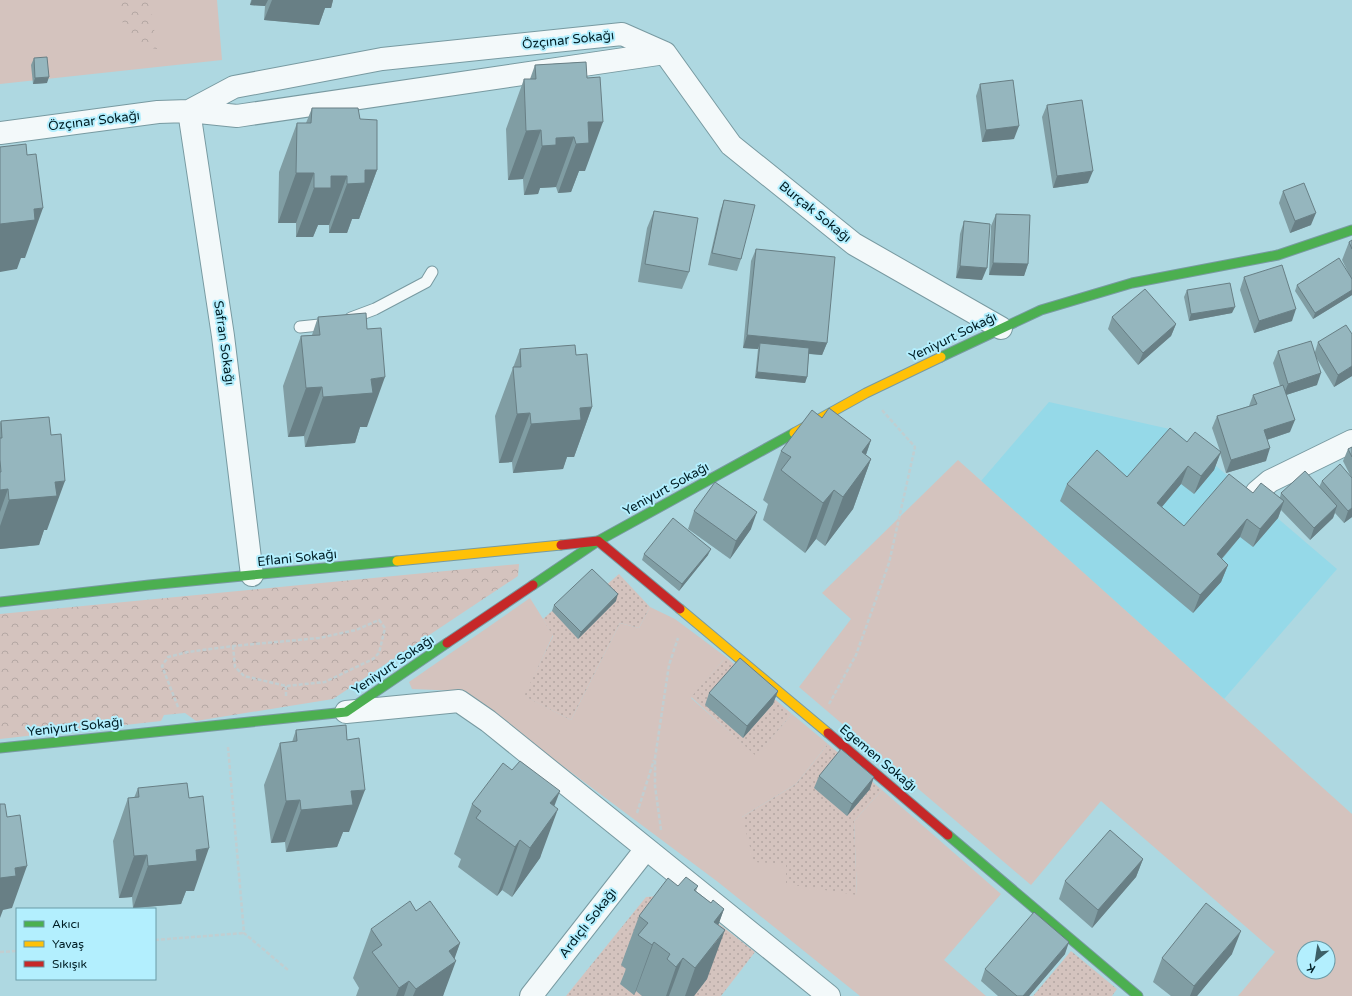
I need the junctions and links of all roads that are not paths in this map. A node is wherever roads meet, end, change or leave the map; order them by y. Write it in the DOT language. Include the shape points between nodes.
graph roads {
  1 [pos="665,53"];
  2 [pos="189,111"];
  3 [pos="0,133"];
  4 [pos="1352,230"];
  5 [pos="432,272"];
  6 [pos="300,327"];
  7 [pos="1001,328"];
  8 [pos="1352,441"];
  9 [pos="1257,492"];
  10 [pos="598,541"];
  11 [pos="252,575"];
  12 [pos="0,602"];
  13 [pos="346,712"];
  14 [pos="0,748"];
  15 [pos="646,850"];
  16 [pos="531,996"];
  17 [pos="829,996"];
  18 [pos="1138,996"];
  1 -- 2 [label="street, Özçınar Sokağı" via="237,116"];
  1 -- 2 [label="street, Özçınar Sokağı" via="622,34 382,60 234,87"];
  1 -- 7 [label="street, Burçak Sokağı" via="732,145 854,244"];
  2 -- 3 [label="street, Özçınar Sokağı" via="158,112"];
  2 -- 11 [label="street, Safran Sokağı" via="224,336"];
  4 -- 7 [label="street, Yeniyurt Sokağı" via="1278,255 1132,283 1041,310"];
  5 -- 6 [label="lane" via="426,282 375,309 333,324"];
  7 -- 10 [label="street, Yeniyurt Sokağı" via="866,393"];
  8 -- 9 [label="street" via="1270,481"];
  10 -- 11 [label="street, Eflani Sokağı"];
  10 -- 13 [label="street, Yeniyurt Sokağı"];
  10 -- 18 [label="street, Egemen Sokağı"];
  11 -- 12 [label="street, Eflani Sokağı" via="149,584"];
  13 -- 14 [label="street, Yeniyurt Sokağı"];
  13 -- 15 [label="street" via="459,701 488,720"];
  15 -- 16 [label="street, Ardıçlı Sokağı"];
  15 -- 17 [label="street"];
}
